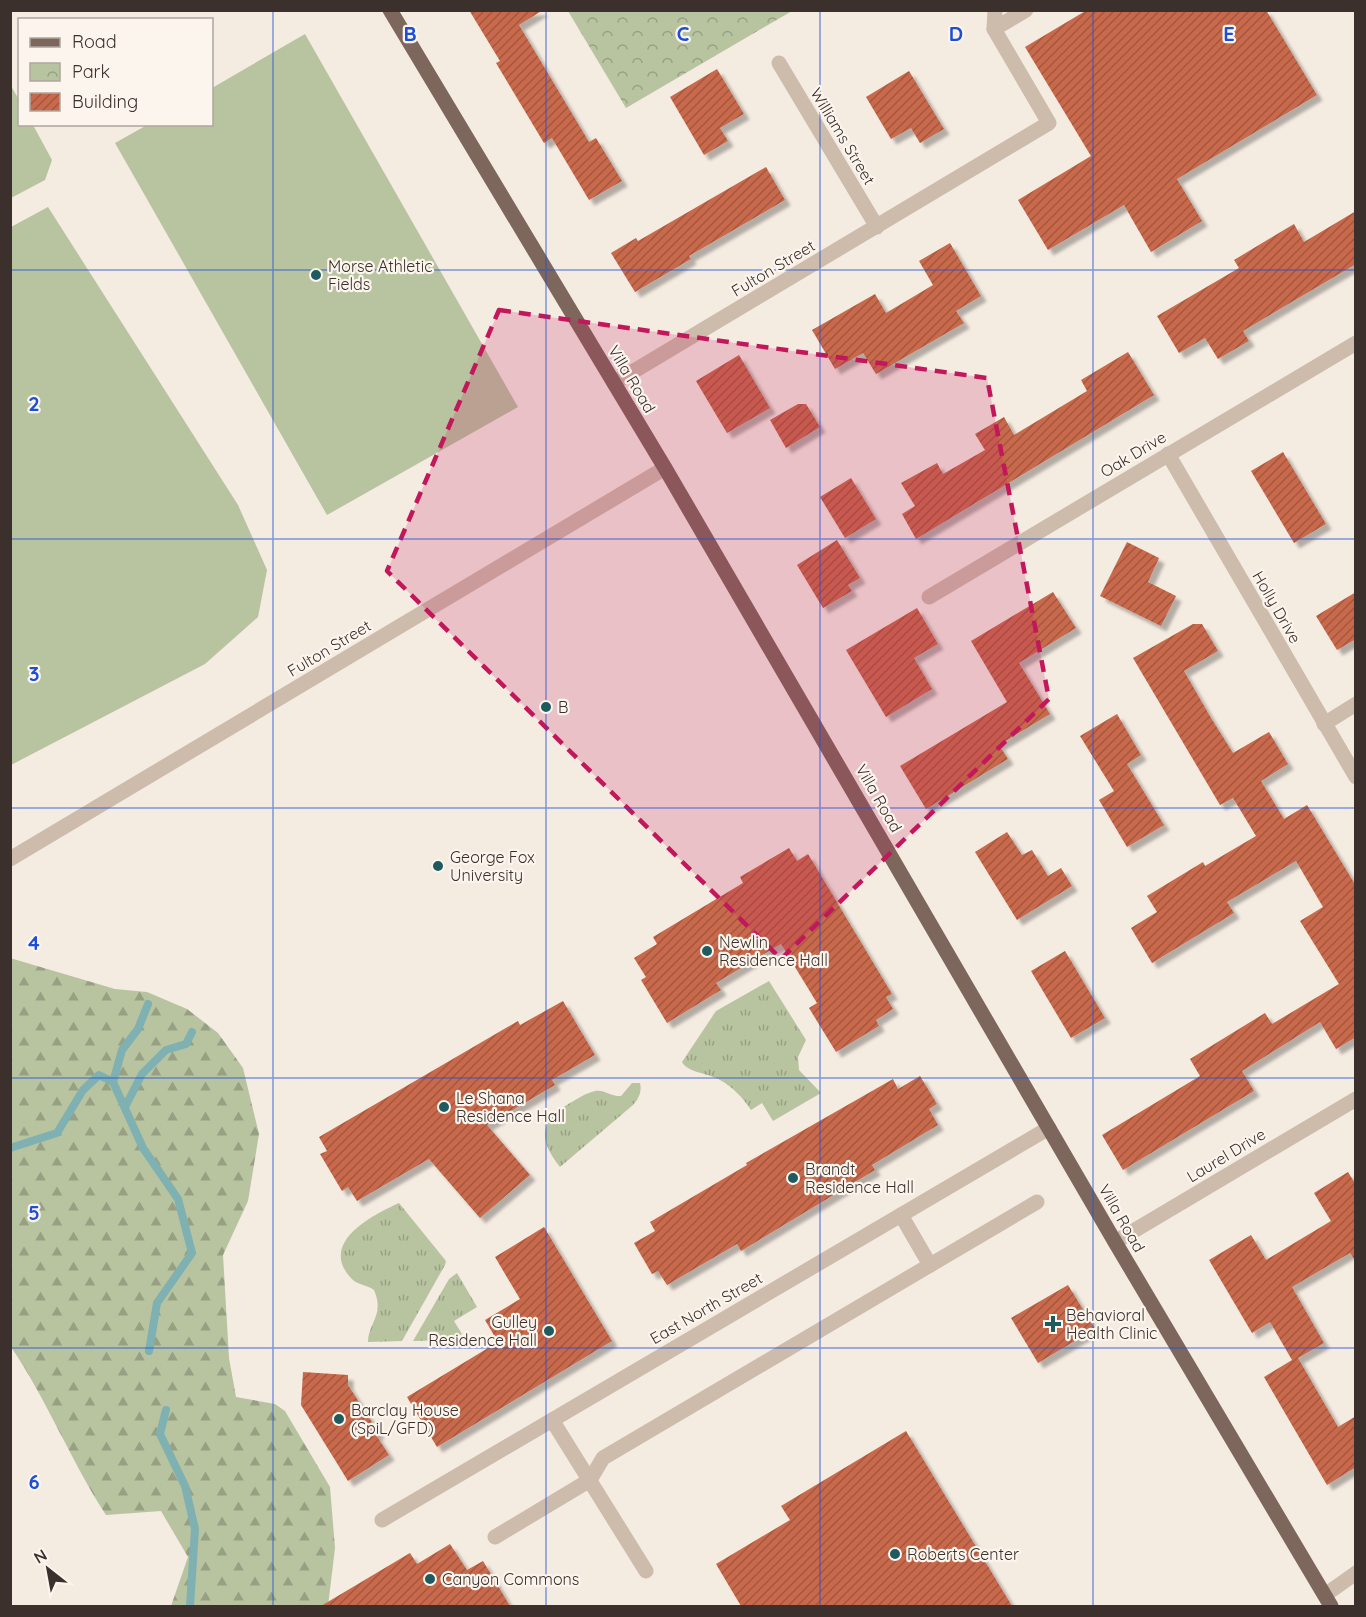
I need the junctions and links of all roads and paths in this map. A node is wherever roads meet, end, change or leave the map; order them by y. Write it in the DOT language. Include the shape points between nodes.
graph roads {
  1 [pos="390,10"];
  2 [pos="995,10"];
  3 [pos="1026,10"];
  4 [pos="994,29"];
  5 [pos="778,63"];
  6 [pos="877,227"];
  7 [pos="1356,343"];
  8 [pos="614,383"];
  9 [pos="1168,454"];
  10 [pos="665,468"];
  11 [pos="929,597"];
  12 [pos="1356,704"];
  13 [pos="1324,724"];
  14 [pos="1356,777"];
  15 [pos="10,859"];
  16 [pos="1356,1099"];
  17 [pos="1048,1128"];
  18 [pos="1037,1202"];
  19 [pos="901,1215"];
  20 [pos="1115,1242"];
  21 [pos="930,1265"];
  22 [pos="552,1420"];
  23 [pos="590,1480"];
  24 [pos="382,1520"];
  25 [pos="495,1537"];
  26 [pos="646,1570"];
  27 [pos="1356,1574"];
  28 [pos="1328,1601"];
  1 -- 8 [label="main road, Villa Road"];
  2 -- 4 [label="street"];
  3 -- 4 [label="street"];
  4 -- 6 [label="street, Fulton Street" via="1049,123"];
  5 -- 6 [label="street, Williams Street"];
  6 -- 8 [label="street, Fulton Street"];
  7 -- 9 [label="street, Oak Drive"];
  8 -- 10 [label="main road, Villa Road"];
  9 -- 11 [label="street, Oak Drive"];
  9 -- 13 [label="street, Holly Drive"];
  10 -- 15 [label="street, Fulton Street"];
  10 -- 17 [label="main road, Villa Road"];
  12 -- 13 [label="street"];
  13 -- 14 [label="street, Holly Drive"];
  16 -- 20 [label="street, Laurel Drive"];
  17 -- 19 [label="street, East North Street"];
  17 -- 20 [label="main road, Villa Road"];
  18 -- 21 [label="street"];
  19 -- 21 [label="street"];
  19 -- 22 [label="street, East North Street"];
  20 -- 28 [label="main road, Villa Road"];
  21 -- 23 [label="street" via="603,1458"];
  22 -- 23 [label="street"];
  22 -- 24 [label="street, East North Street"];
  23 -- 25 [label="street"];
  23 -- 26 [label="street"];
  27 -- 28 [label="street"];
}
